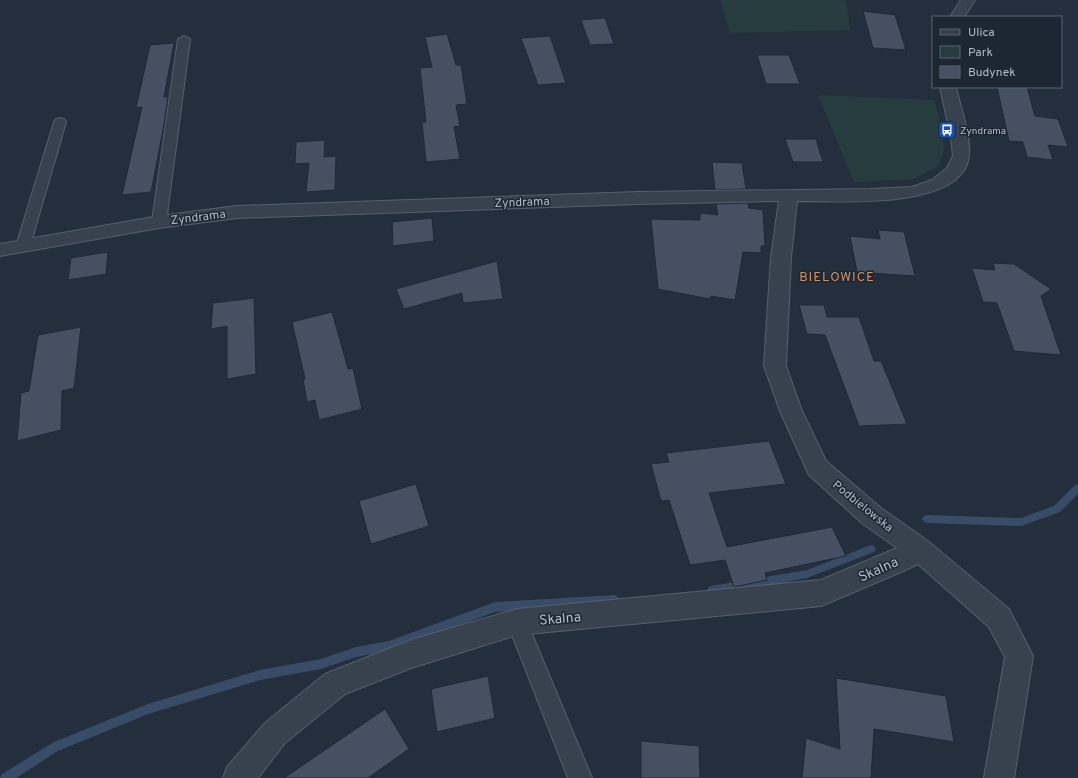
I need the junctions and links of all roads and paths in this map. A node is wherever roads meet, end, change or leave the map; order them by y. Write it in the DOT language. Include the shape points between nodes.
graph roads {
  1 [pos="968,0"];
  2 [pos="959,16"];
  3 [pos="184,38"];
  4 [pos="948,88"];
  5 [pos="60,122"];
  6 [pos="789,195"];
  7 [pos="159,222"];
  8 [pos="23,246"];
  9 [pos="0,250"];
  10 [pos="920,550"];
  11 [pos="517,622"];
  12 [pos="238,778"];
  13 [pos="580,778"];
  14 [pos="999,778"];
  1 -- 2 [label="street"];
  3 -- 7 [label="lane"];
  4 -- 6 [label="street, Zyndrama" via="961,156 955,171 938,184 914,192"];
  5 -- 8 [label="lane"];
  6 -- 7 [label="street, Zyndrama" via="237,212"];
  6 -- 10 [label="street, Podbielowska" via="781,257 776,366 791,411 817,468 872,516"];
  7 -- 8 [label="street, Zyndrama"];
  8 -- 9 [label="street, Zyndrama"];
  10 -- 11 [label="street, Skalna" via="821,594"];
  10 -- 14 [label="street, Podbielowska" via="999,618 1019,656"];
  11 -- 12 [label="street, Skalna" via="411,654 335,684 275,733"];
  11 -- 13 [label="lane"];
}
